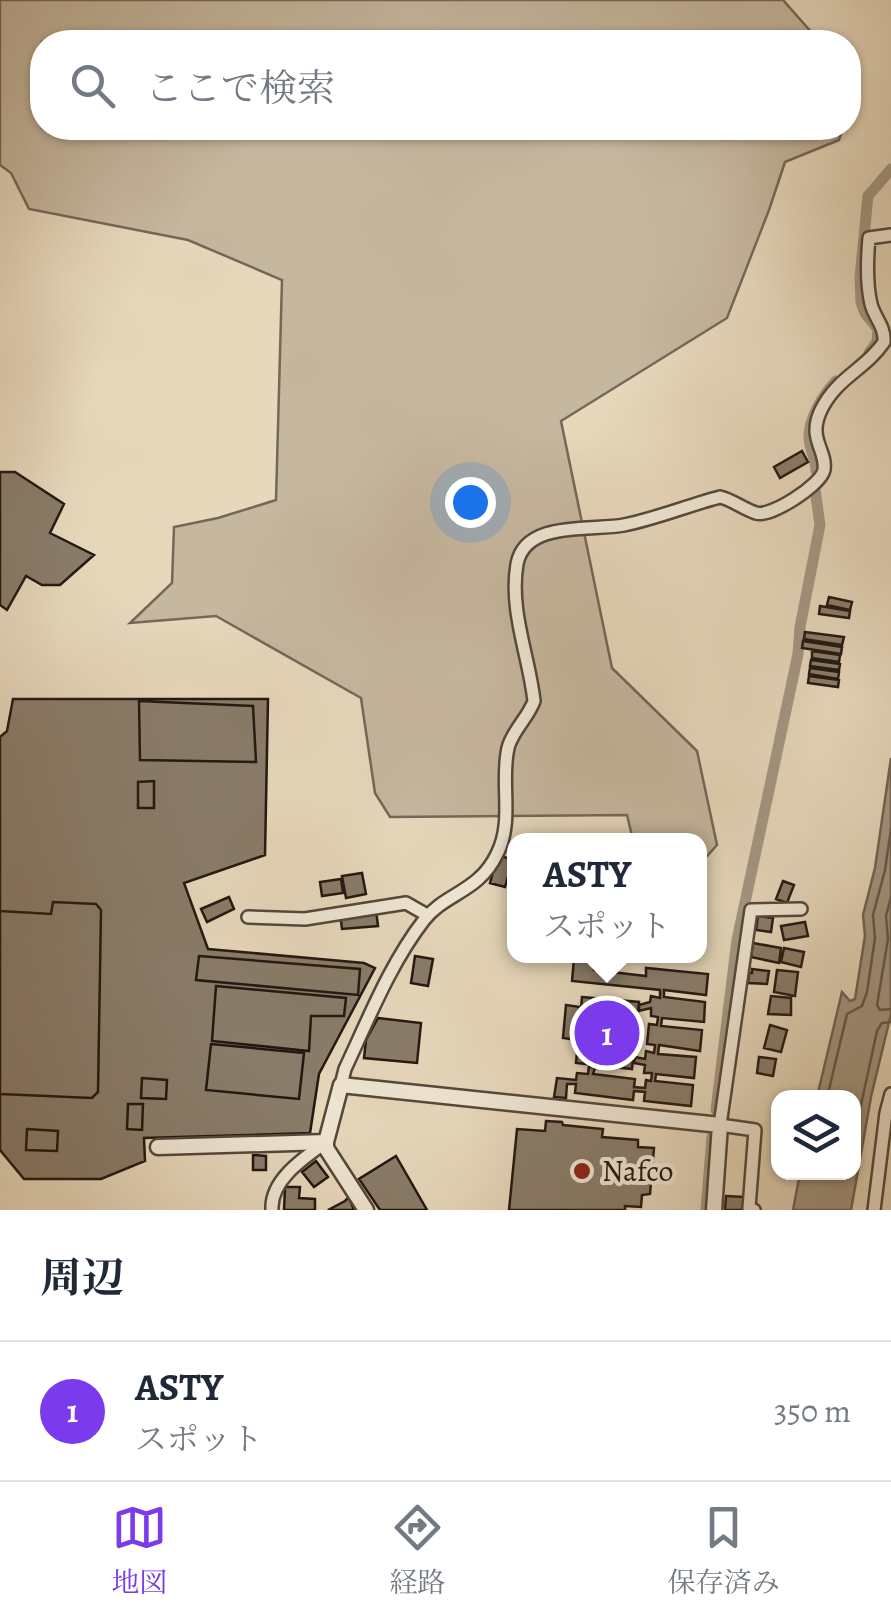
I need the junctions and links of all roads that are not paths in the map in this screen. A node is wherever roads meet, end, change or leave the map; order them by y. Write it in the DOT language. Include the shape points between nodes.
graph roads {
  1 [pos="891,235"];
  2 [pos="801,909"];
  3 [pos="428,915"];
  4 [pos="248,916"];
  5 [pos="341,1085"];
  6 [pos="891,1094"];
  7 [pos="720,1125"];
  8 [pos="326,1142"];
  9 [pos="158,1147"];
  10 [pos="272,1210"];
  11 [pos="366,1210"];
  12 [pos="714,1210"];
  13 [pos="754,1210"];
  14 [pos="874,1210"];
  1 -- 3 [label="street" via="869,238 866,266 884,342 836,385 821,409 816,438 824,473 818,481 774,512 758,514 720,497 624,524 550,532 522,550 516,582 520,636 534,701 508,745 504,835 476,883"];
  2 -- 7 [label="street" via="751,910"];
  3 -- 4 [label="street" via="406,903 304,919"];
  3 -- 5 [label="street" via="394,965"];
  5 -- 7 [label="street"];
  5 -- 8 [label="street"];
  6 -- 14 [label="street"];
  7 -- 12 [label="street"];
  7 -- 13 [label="street" via="754,1130"];
  8 -- 9 [label="street"];
  8 -- 10 [label="street" via="278,1184"];
  8 -- 11 [label="street"];
}
